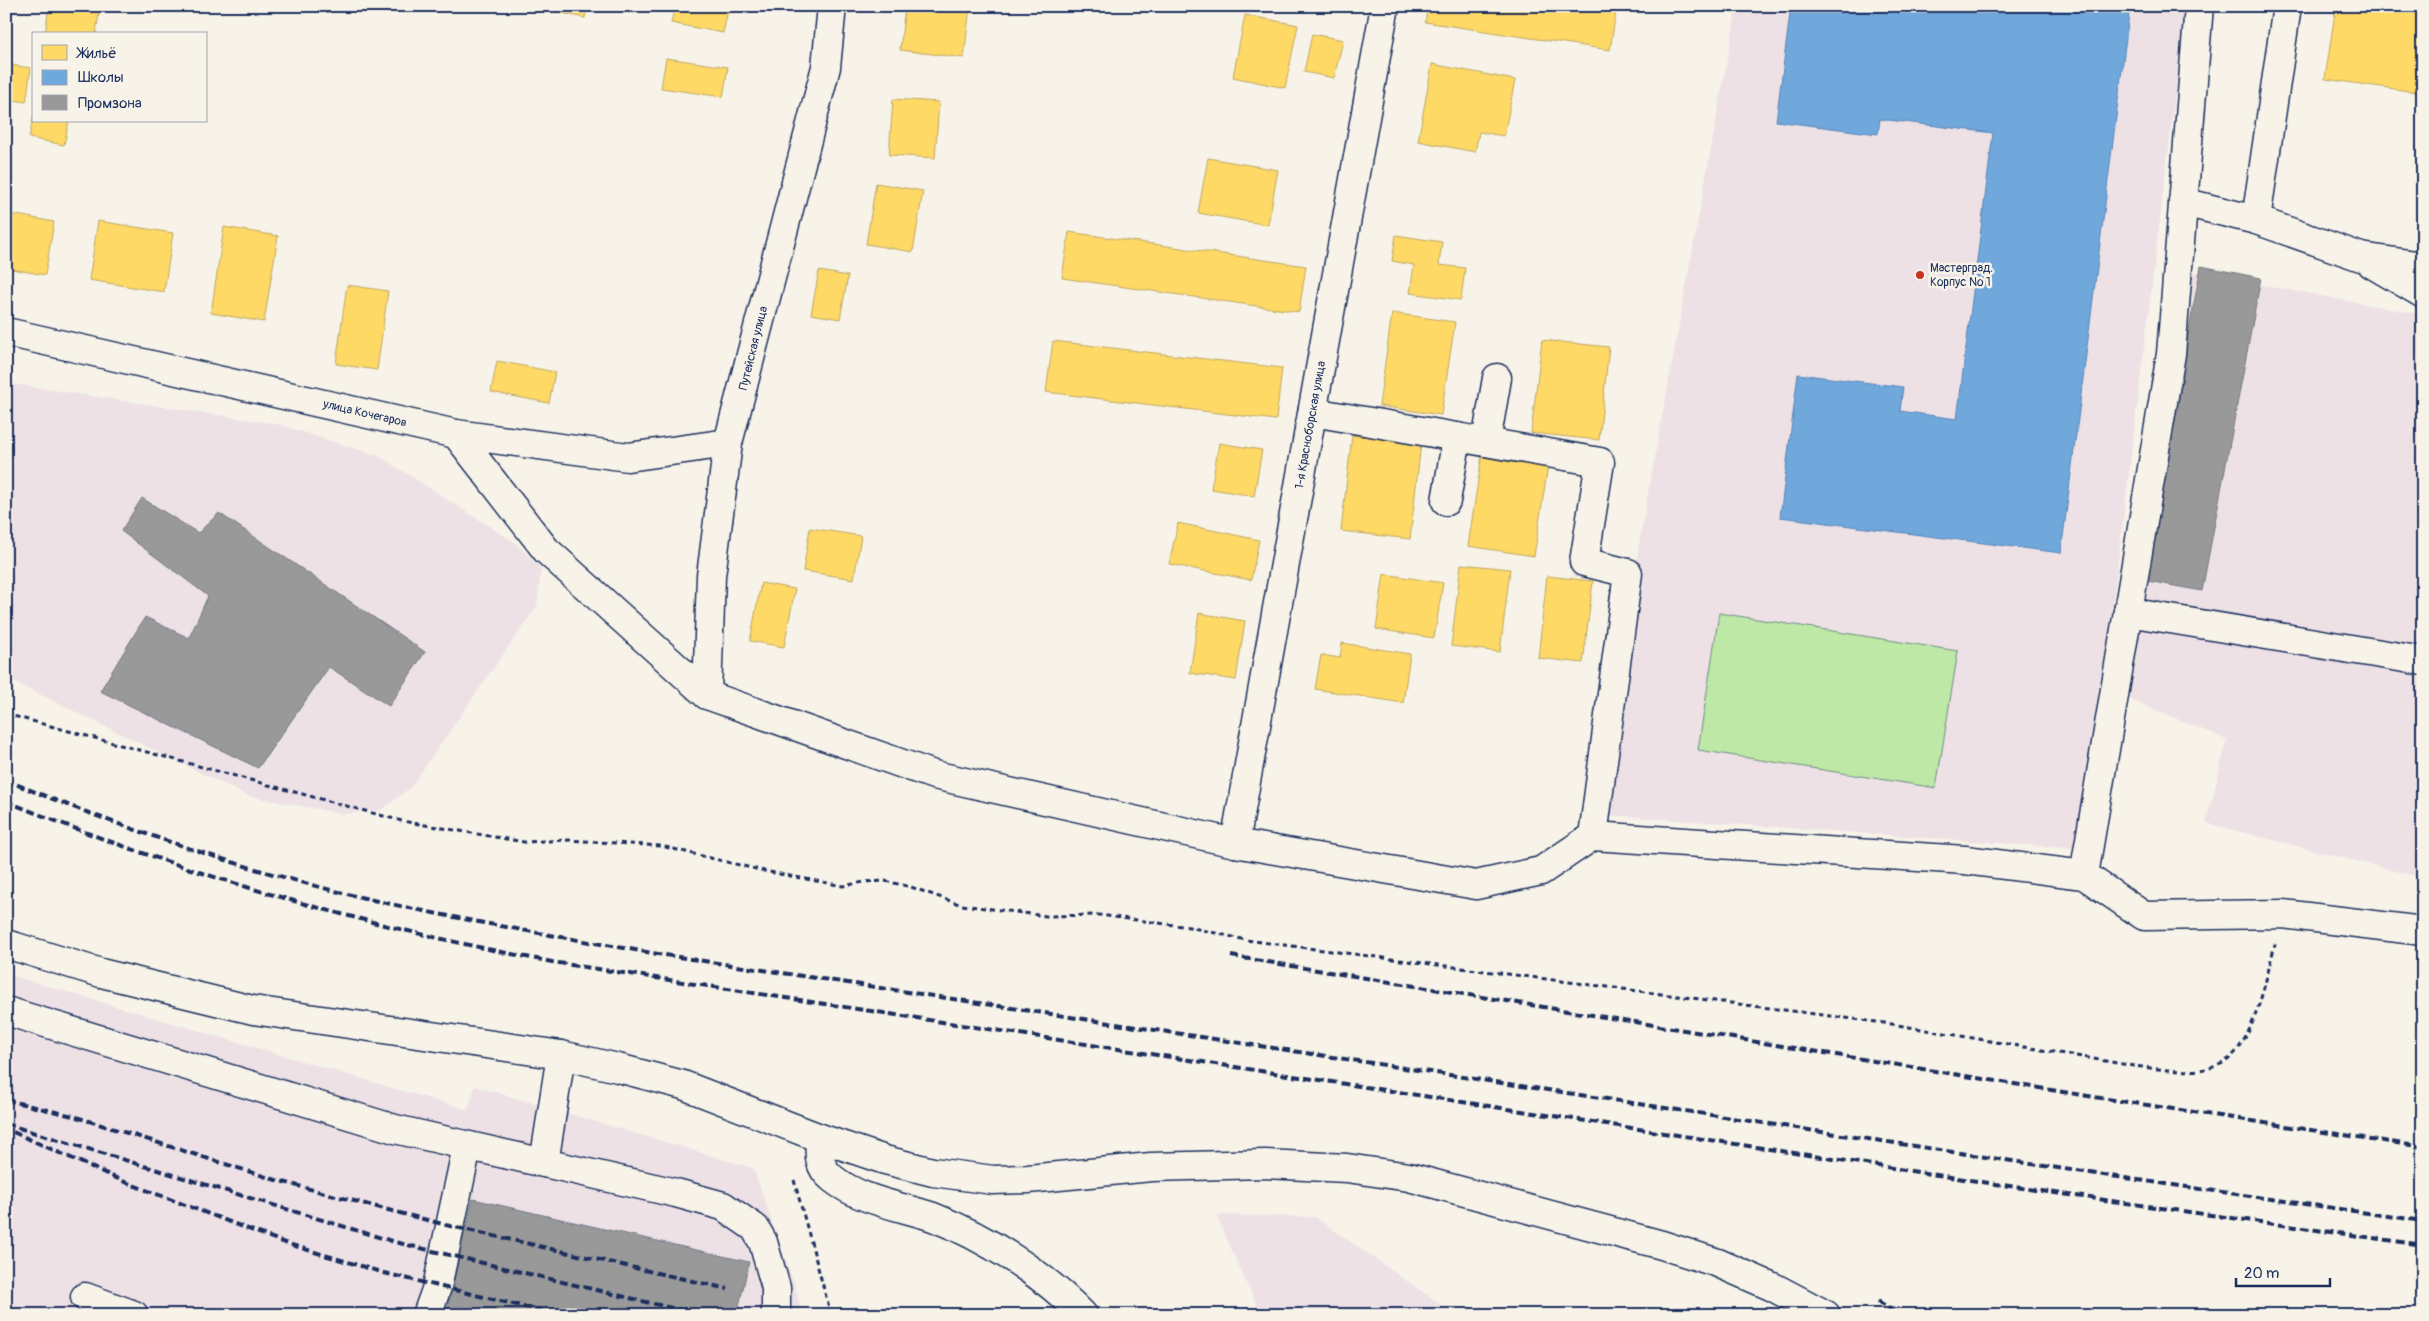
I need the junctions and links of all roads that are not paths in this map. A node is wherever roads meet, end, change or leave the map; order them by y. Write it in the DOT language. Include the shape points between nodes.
graph roads {
  1 [pos="832,6"];
  2 [pos="1385,6"];
  3 [pos="2199,6"];
  4 [pos="2287,6"];
  5 [pos="2183,202"];
  6 [pos="2256,220"];
  7 [pos="2361,257"];
  8 [pos="2423,266"];
  9 [pos="2423,294"];
  10 [pos="6,332"];
  11 [pos="1497,378"];
  12 [pos="1312,412"];
  13 [pos="456,434"];
  14 [pos="1457,438"];
  15 [pos="1486,442"];
  16 [pos="728,443"];
  17 [pos="1446,501"];
  18 [pos="2128,612"];
  19 [pos="2423,661"];
  20 [pos="707,695"];
  21 [pos="1593,836"];
  22 [pos="1235,843"];
  23 [pos="2084,875"];
  24 [pos="2423,931"];
  25 [pos="6,944"];
  26 [pos="6,1011"];
  27 [pos="561,1055"];
  28 [pos="820,1138"];
  29 [pos="467,1147"];
  30 [pos="544,1163"];
  31 [pos="85,1297"];
  32 [pos="1800,1308"];
  33 [pos="134,1315"];
  34 [pos="427,1315"];
  35 [pos="776,1315"];
  36 [pos="1083,1315"];
  37 [pos="1826,1315"];
  1 -- 16 [label="street, Путейская улица" via="826,67"];
  2 -- 12 [label="street, 1-я Красноборская улица"];
  3 -- 5 [label="street"];
  4 -- 6 [label="street"];
  5 -- 6 [label="street"];
  5 -- 18 [label="street" via="2171,354"];
  6 -- 7 [label="street"];
  7 -- 8 [label="street"];
  7 -- 9 [label="street"];
  10 -- 13 [label="street, улица Кочегаров"];
  11 -- 15 [label="street"];
  12 -- 14 [label="street"];
  12 -- 22 [label="street, 1-я Красноборская улица"];
  13 -- 16 [label="street, улица Кочегаров" via="628,457"];
  13 -- 20 [label="street" via="546,550"];
  14 -- 15 [label="street"];
  14 -- 17 [label="street"];
  15 -- 21 [label="street" via="1600,462 1584,562 1628,573"];
  16 -- 20 [label="street, Путейская улица" via="711,576"];
  18 -- 19 [label="street"];
  18 -- 23 [label="street"];
  20 -- 22 [label="street" via="934,775"];
  21 -- 22 [label="street" via="1541,871 1476,885"];
  21 -- 23 [label="street" via="1965,860"];
  23 -- 24 [label="street" via="2144,916 2283,914"];
  25 -- 27 [label="street" via="101,973 252,1010"];
  26 -- 29 [label="street" via="356,1119"];
  27 -- 28 [label="street" via="683,1085"];
  27 -- 30 [label="street"];
  28 -- 32 [label="street" via="933,1172 993,1180 1204,1164 1376,1171 1441,1184 1718,1263"];
  28 -- 36 [label="street" via="819,1160 824,1171 834,1180 874,1199 978,1236 1013,1259"];
  29 -- 30 [label="street"];
  29 -- 34 [label="street" via="437,1287"];
  30 -- 35 [label="street" via="702,1200 722,1206 743,1218 755,1228 768,1257 776,1288"];
  31 -- 33 [label="street"];
  32 -- 37 [label="street"];
}
